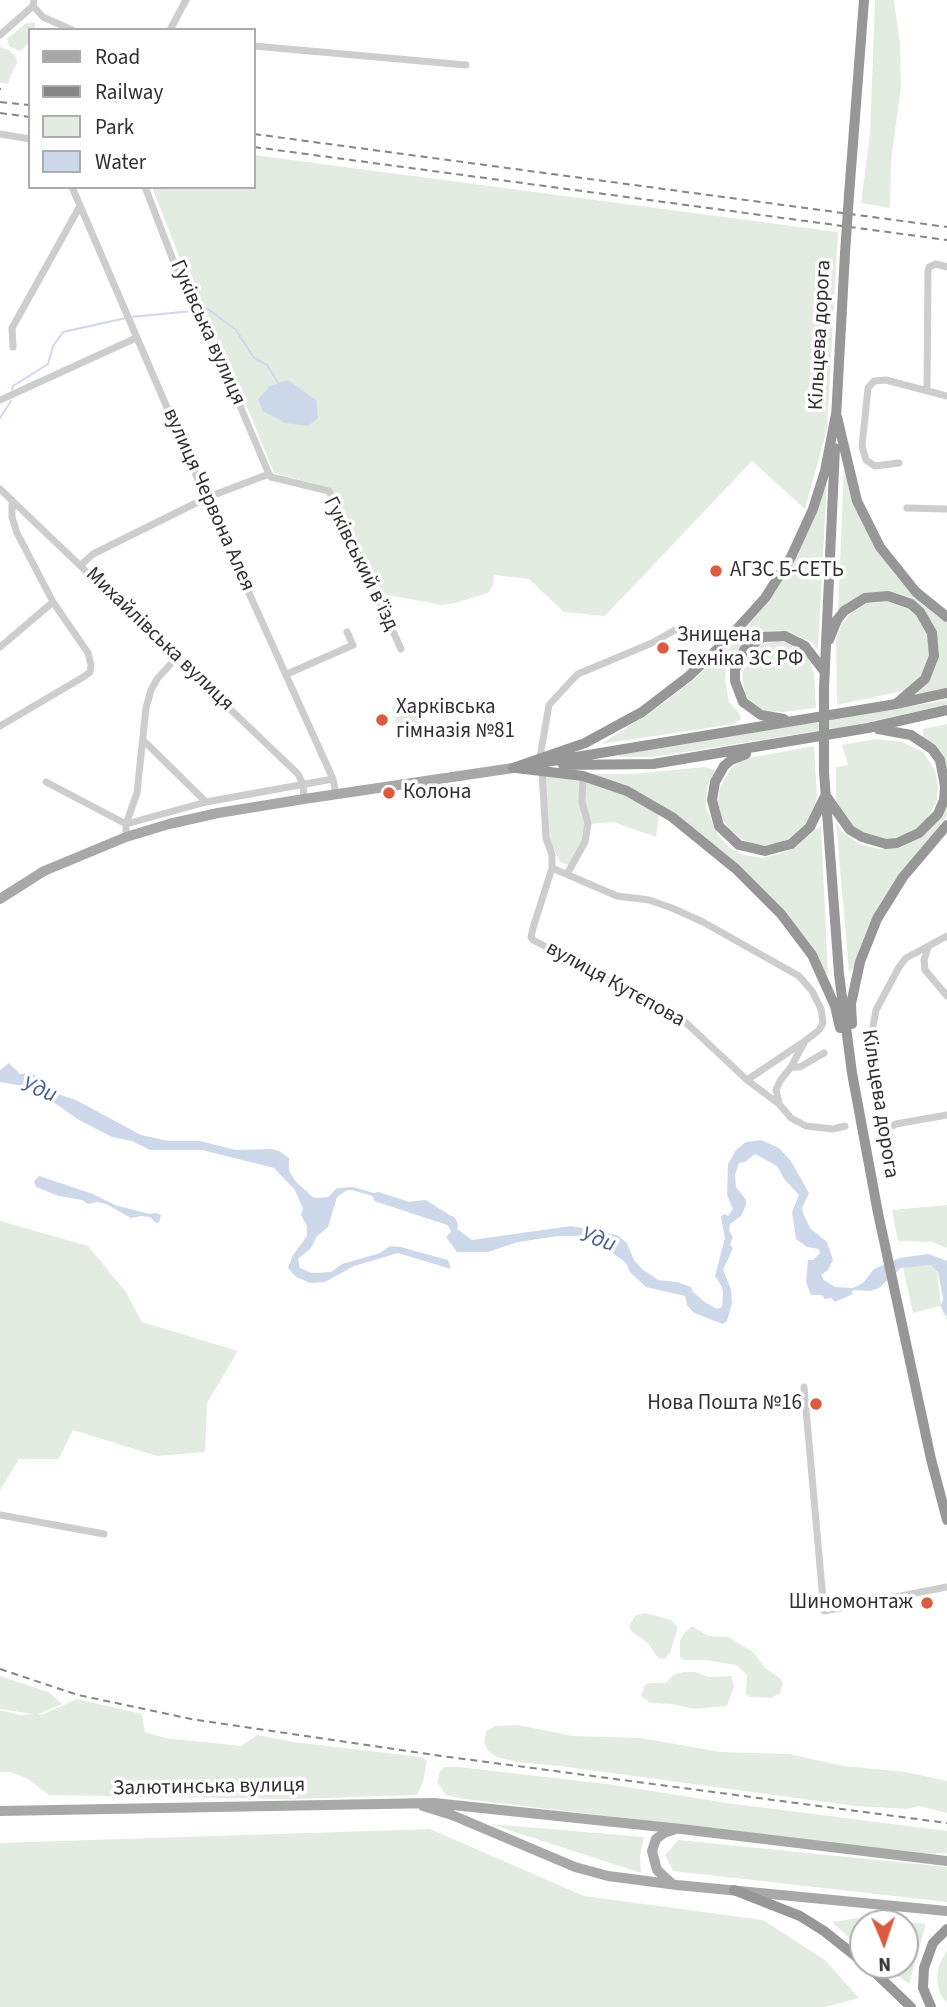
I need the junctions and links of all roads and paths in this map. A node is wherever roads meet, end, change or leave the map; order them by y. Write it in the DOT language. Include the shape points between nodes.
graph roads {
  1 [pos="186,0"];
  2 [pos="864,0"];
  3 [pos="33,3"];
  4 [pos="68,28"];
  5 [pos="171,28"];
  6 [pos="0,35"];
  7 [pos="256,46"];
  8 [pos="466,65"];
  9 [pos="0,134"];
  10 [pos="28,139"];
  11 [pos="73,189"];
  12 [pos="146,189"];
  13 [pos="80,206"];
  14 [pos="947,267"];
  15 [pos="136,338"];
  16 [pos="13,347"];
  17 [pos="927,391"];
  18 [pos="947,396"];
  19 [pos="0,400"];
  20 [pos="836,414"];
  21 [pos="899,463"];
  22 [pos="270,476"];
  23 [pos="0,489"];
  24 [pos="206,498"];
  25 [pos="12,500"];
  26 [pos="908,509"];
  27 [pos="947,509"];
  28 [pos="81,565"];
  29 [pos="53,602"];
  30 [pos="947,617"];
  31 [pos="675,630"];
  32 [pos="348,632"];
  33 [pos="0,647"];
  34 [pos="401,649"];
  35 [pos="825,649"];
  36 [pos="177,657"];
  37 [pos="824,672"];
  38 [pos="287,674"];
  39 [pos="947,693"];
  40 [pos="896,704"];
  41 [pos="947,710"];
  42 [pos="804,720"];
  43 [pos="0,726"];
  44 [pos="868,728"];
  45 [pos="144,741"];
  46 [pos="775,745"];
  47 [pos="536,761"];
  48 [pos="513,768"];
  49 [pos="542,772"];
  50 [pos="583,776"];
  51 [pos="333,779"];
  52 [pos="46,782"];
  53 [pos="303,784"];
  54 [pos="335,794"];
  55 [pos="825,795"];
  56 [pos="304,799"];
  57 [pos="206,802"];
  58 [pos="126,824"];
  59 [pos="947,825"];
  60 [pos="126,837"];
  61 [pos="552,868"];
  62 [pos="567,874"];
  63 [pos="0,899"];
  64 [pos="947,936"];
  65 [pos="929,947"];
  66 [pos="947,996"];
  67 [pos="872,1032"];
  68 [pos="805,1041"];
  69 [pos="824,1053"];
  70 [pos="791,1067"];
  71 [pos="852,1073"];
  72 [pos="747,1080"];
  73 [pos="779,1104"];
  74 [pos="947,1115"];
  75 [pos="845,1126"];
  76 [pos="891,1156"];
  77 [pos="804,1387"];
  78 [pos="0,1515"];
  79 [pos="947,1520"];
  80 [pos="104,1534"];
  81 [pos="947,1587"];
  82 [pos="419,1804"];
  83 [pos="0,1811"];
  84 [pos="681,1829"];
  85 [pos="947,1861"];
  86 [pos="677,1885"];
  87 [pos="734,1890"];
  88 [pos="947,1911"];
  89 [pos="947,1929"];
  90 [pos="849,1951"];
  91 [pos="882,1979"];
  92 [pos="911,2007"];
  93 [pos="931,2007"];
  1 -- 5 [label="street"];
  2 -- 20 [label="highway, Кільцева дорога, bridge"];
  3 -- 4 [label="street" via="43,16"];
  3 -- 6 [label="street"];
  7 -- 8 [label="street"];
  9 -- 10 [label="street"];
  11 -- 13 [label="street, вулиця Червона Алея"];
  12 -- 22 [label="street, Гуківська вулиця" via="183,286"];
  13 -- 15 [label="street, вулиця Червона Алея"];
  13 -- 16 [label="street" via="12,328"];
  14 -- 17 [label="street" via="936,264 928,271"];
  15 -- 19 [label="street"];
  15 -- 24 [label="street, вулиця Червона Алея"];
  17 -- 18 [label="street"];
  17 -- 21 [label="street" via="886,380 868,388 862,438 866,460 875,466"];
  20 -- 30 [label="highway" via="857,501 880,547 916,592"];
  20 -- 35 [label="highway, Кільцева дорога"];
  20 -- 47 [label="highway" via="813,509 765,598 709,659 642,712 585,743"];
  22 -- 24 [label="street"];
  22 -- 34 [label="street, Гуківський в’їзд" via="329,491"];
  23 -- 25 [label="street, Михайлівська вулиця"];
  24 -- 28 [label="street" via="93,554"];
  24 -- 38 [label="street, вулиця Червона Алея"];
  25 -- 28 [label="street, Михайлівська вулиця"];
  25 -- 29 [label="street" via="17,533"];
  26 -- 27 [label="street"];
  28 -- 36 [label="street, Михайлівська вулиця"];
  29 -- 33 [label="street"];
  29 -- 43 [label="street" via="88,653 90,672"];
  31 -- 47 [label="street" via="578,674 549,705"];
  32 -- 38 [label="street" via="353,645"];
  35 -- 37 [label="highway, Кільцева дорога"];
  35 -- 40 [label="highway" via="836,620 854,603 876,596 911,604 932,633 934,656 925,679"];
  36 -- 45 [label="street" via="151,690"];
  36 -- 53 [label="street, Михайлівська вулиця"];
  37 -- 42 [label="highway" via="805,646 785,636 763,637 738,659 737,692 751,710 772,718"];
  37 -- 55 [label="highway, Кільцева дорога, bridge"];
  38 -- 51 [label="street, вулиця Червона Алея"];
  39 -- 40 [label="highway"];
  40 -- 42 [label="highway"];
  41 -- 44 [label="highway"];
  42 -- 47 [label="highway"];
  44 -- 46 [label="highway"];
  44 -- 55 [label="highway" via="911,735 932,749 944,773 944,800 938,814 919,833 886,844 850,830"];
  45 -- 57 [label="street"];
  45 -- 58 [label="street"];
  46 -- 47 [label="highway" via="653,764"];
  46 -- 55 [label="highway" via="731,760 719,774 712,800 724,834 747,849 783,848 810,827"];
  47 -- 48 [label="highway"];
  48 -- 49 [label="highway"];
  48 -- 54 [label="main road"];
  49 -- 50 [label="highway"];
  49 -- 61 [label="street"];
  50 -- 62 [label="street" via="585,842"];
  50 -- 71 [label="highway" via="626,791 672,817 736,869 781,914 812,955 835,1006"];
  51 -- 53 [label="street"];
  51 -- 54 [label="street, вулиця Червона Алея"];
  52 -- 58 [label="street"];
  53 -- 56 [label="street"];
  53 -- 57 [label="street"];
  54 -- 56 [label="main road"];
  55 -- 71 [label="highway, Кільцева дорога"];
  56 -- 60 [label="main road" via="218,813"];
  57 -- 58 [label="street"];
  58 -- 60 [label="street"];
  59 -- 71 [label="highway" via="903,877 868,940 851,1004"];
  60 -- 63 [label="main road" via="44,872"];
  61 -- 62 [label="street"];
  61 -- 72 [label="street, вулиця Кутєпова" via="531,937 681,1018"];
  62 -- 68 [label="street" via="617,896 649,900 704,922 799,976 813,990 823,1023"];
  64 -- 65 [label="street"];
  65 -- 66 [label="street" via="926,973"];
  65 -- 67 [label="street" via="906,958 899,967 876,1010"];
  68 -- 70 [label="street"];
  68 -- 72 [label="street"];
  69 -- 70 [label="street" via="800,1067"];
  70 -- 73 [label="street" via="776,1090"];
  71 -- 79 [label="highway, Кільцева дорога" via="878,1213"];
  72 -- 73 [label="street, вулиця Кутєпова"];
  73 -- 75 [label="street, вулиця Кутєпова" via="806,1126"];
  74 -- 76 [label="street" via="889,1128"];
  77 -- 81 [label="street" via="824,1612"];
  78 -- 80 [label="street"];
  82 -- 83 [label="main road, Залютинська вулиця"];
  82 -- 84 [label="main road, Залютинська вулиця"];
  82 -- 86 [label="main road" via="586,1871"];
  84 -- 85 [label="main road, Залютинська вулиця"];
  84 -- 86 [label="main road" via="656,1839 652,1852 660,1875"];
  86 -- 87 [label="main road"];
  87 -- 88 [label="main road"];
  87 -- 90 [label="highway" via="800,1916"];
  89 -- 93 [label="highway" via="933,1943 924,1968 923,1988"];
  91 -- 92 [label="highway"];
}
